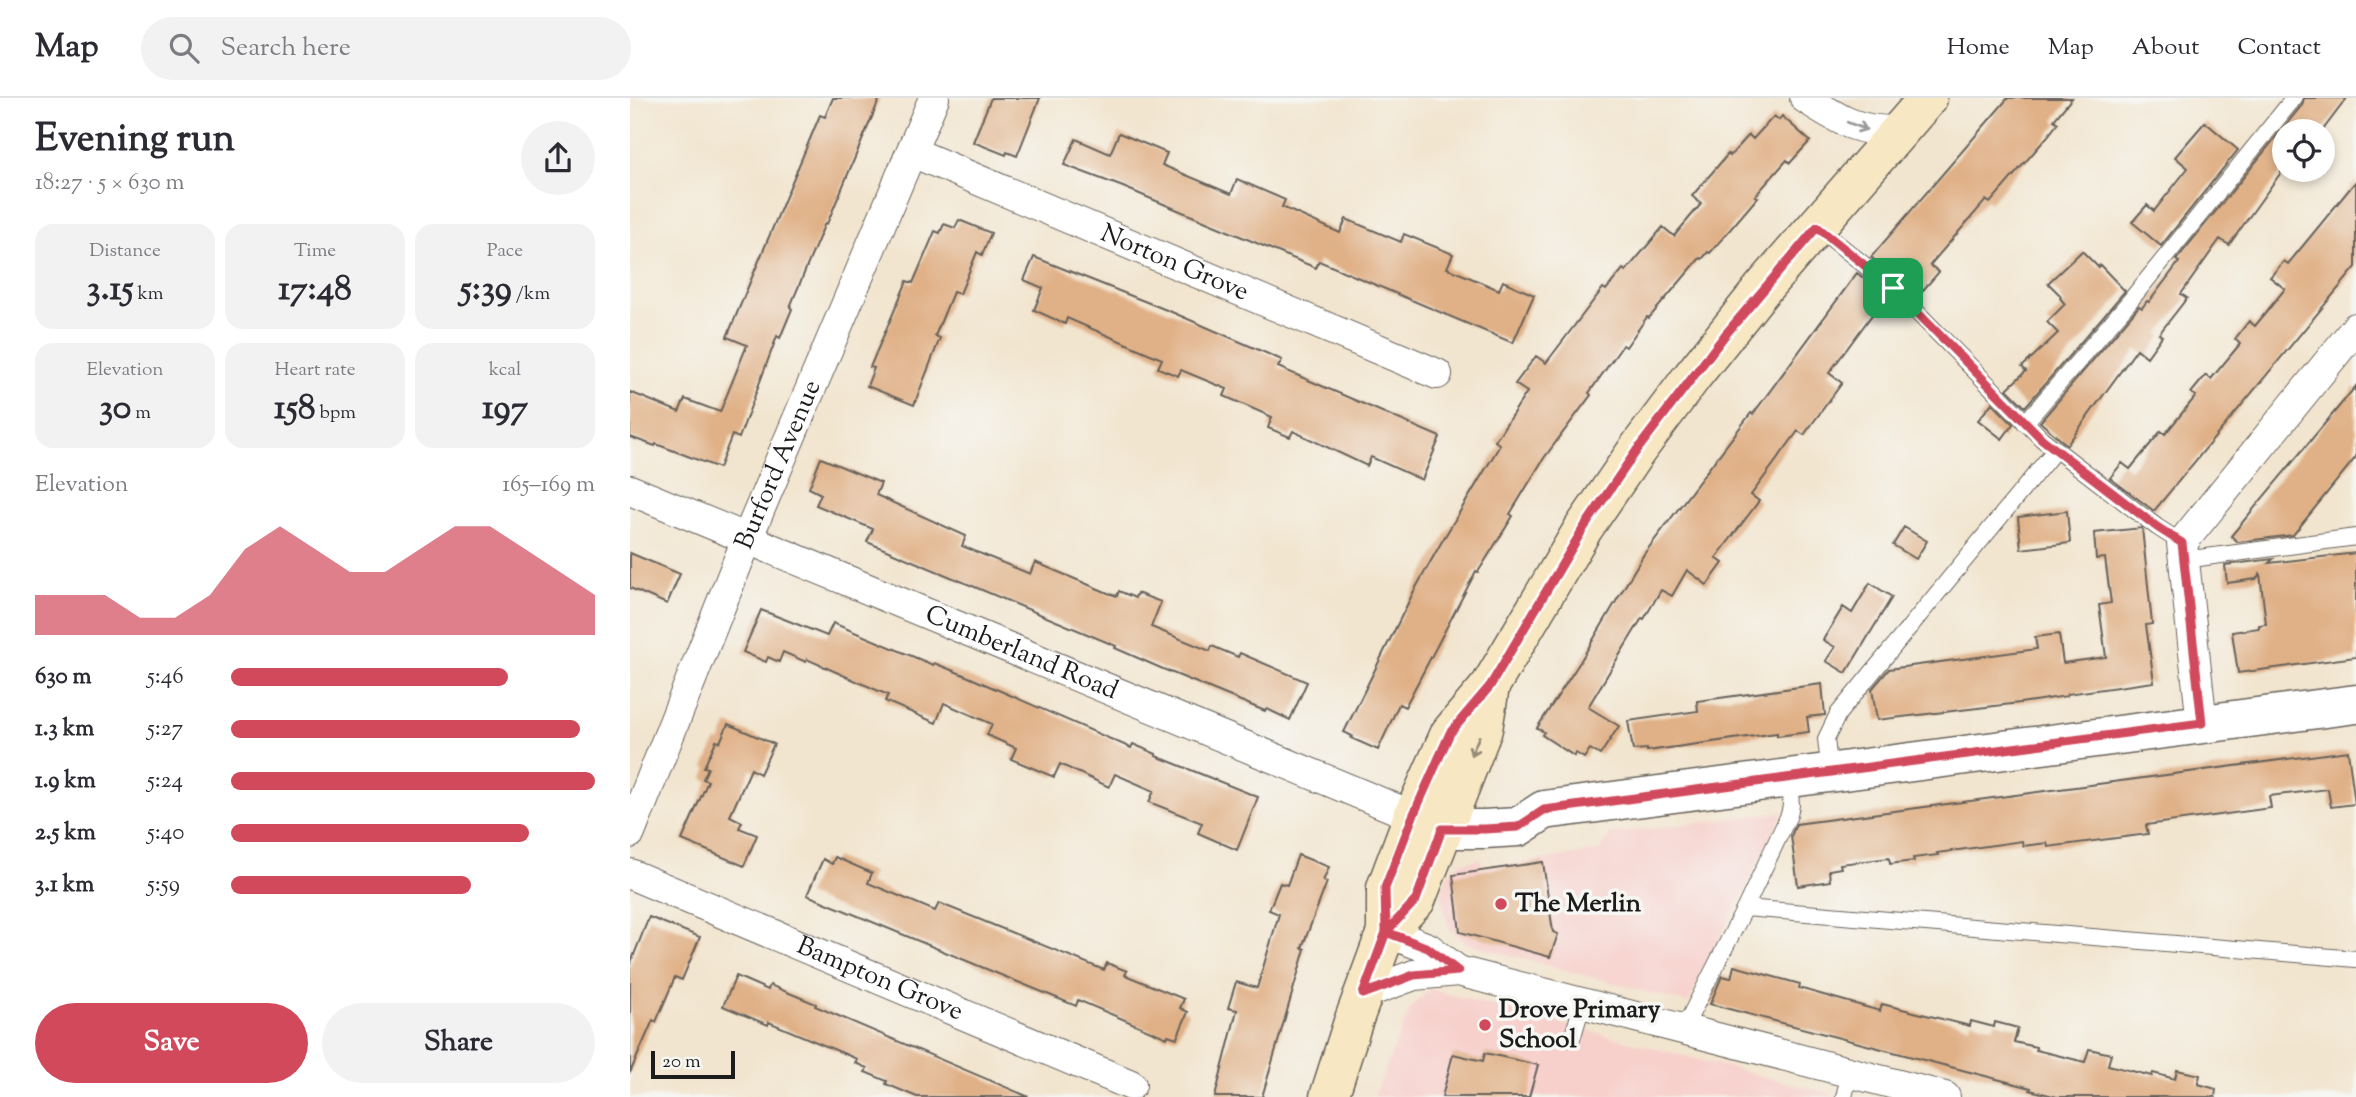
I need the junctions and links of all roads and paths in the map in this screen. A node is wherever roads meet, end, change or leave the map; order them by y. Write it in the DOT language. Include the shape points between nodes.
graph roads {
  1 [pos="934,98"];
  2 [pos="1928,98"];
  3 [pos="2294,98"];
  4 [pos="1812,103"];
  5 [pos="1899,131"];
  6 [pos="912,152"];
  7 [pos="1817,227"];
  8 [pos="2356,328"];
  9 [pos="1437,374"];
  10 [pos="2025,423"];
  11 [pos="2056,449"];
  12 [pos="630,490"];
  13 [pos="2356,537"];
  14 [pos="747,539"];
  15 [pos="2183,552"];
  16 [pos="2356,704"];
  17 [pos="2202,723"];
  18 [pos="1830,773"];
  19 [pos="1789,778"];
  20 [pos="1436,816"];
  21 [pos="630,833"];
  22 [pos="630,874"];
  23 [pos="1745,908"];
  24 [pos="1386,932"];
  25 [pos="2356,959"];
  26 [pos="1458,971"];
  27 [pos="1363,994"];
  28 [pos="1583,1002"];
  29 [pos="1684,1028"];
  30 [pos="1573,1038"];
  31 [pos="1131,1085"];
  32 [pos="1847,1085"];
  33 [pos="1329,1097"];
  34 [pos="1945,1097"];
  1 -- 6 [label="street, Burford Avenue"];
  2 -- 5 [label="main road"];
  3 -- 10 [label="lane"];
  4 -- 5 [label="street, one-way" via="1860,128"];
  5 -- 7 [label="main road"];
  6 -- 9 [label="street, Norton Grove"];
  6 -- 14 [label="street, Burford Avenue"];
  7 -- 10 [label="lane" via="1893,288"];
  7 -- 20 [label="main road" via="1725,335 1611,488 1490,686 1483,729"];
  8 -- 15 [label="street"];
  10 -- 11 [label="lane"];
  11 -- 15 [label="lane"];
  11 -- 18 [label="lane" via="1838,714 1826,739"];
  12 -- 14 [label="street, Cumberland Road"];
  13 -- 15 [label="lane"];
  14 -- 20 [label="street, Cumberland Road"];
  14 -- 21 [label="street, Burford Avenue"];
  15 -- 17 [label="street"];
  16 -- 17 [label="street"];
  17 -- 18 [label="street"];
  18 -- 19 [label="street"];
  19 -- 20 [label="street" via="1544,810 1518,827 1485,829"];
  19 -- 23 [label="lane" via="1789,815"];
  20 -- 24 [label="main road" via="1416,900"];
  22 -- 31 [label="street, Bampton Grove"];
  23 -- 25 [label="lane"];
  23 -- 29 [label="lane"];
  24 -- 26 [label="street" via="1428,948"];
  24 -- 27 [label="main road"];
  26 -- 27 [label="street" via="1414,975"];
  26 -- 28 [label="street"];
  27 -- 33 [label="main road"];
  28 -- 29 [label="street"];
  28 -- 30 [label="lane"];
  29 -- 32 [label="street"];
  32 -- 34 [label="street"];
}
